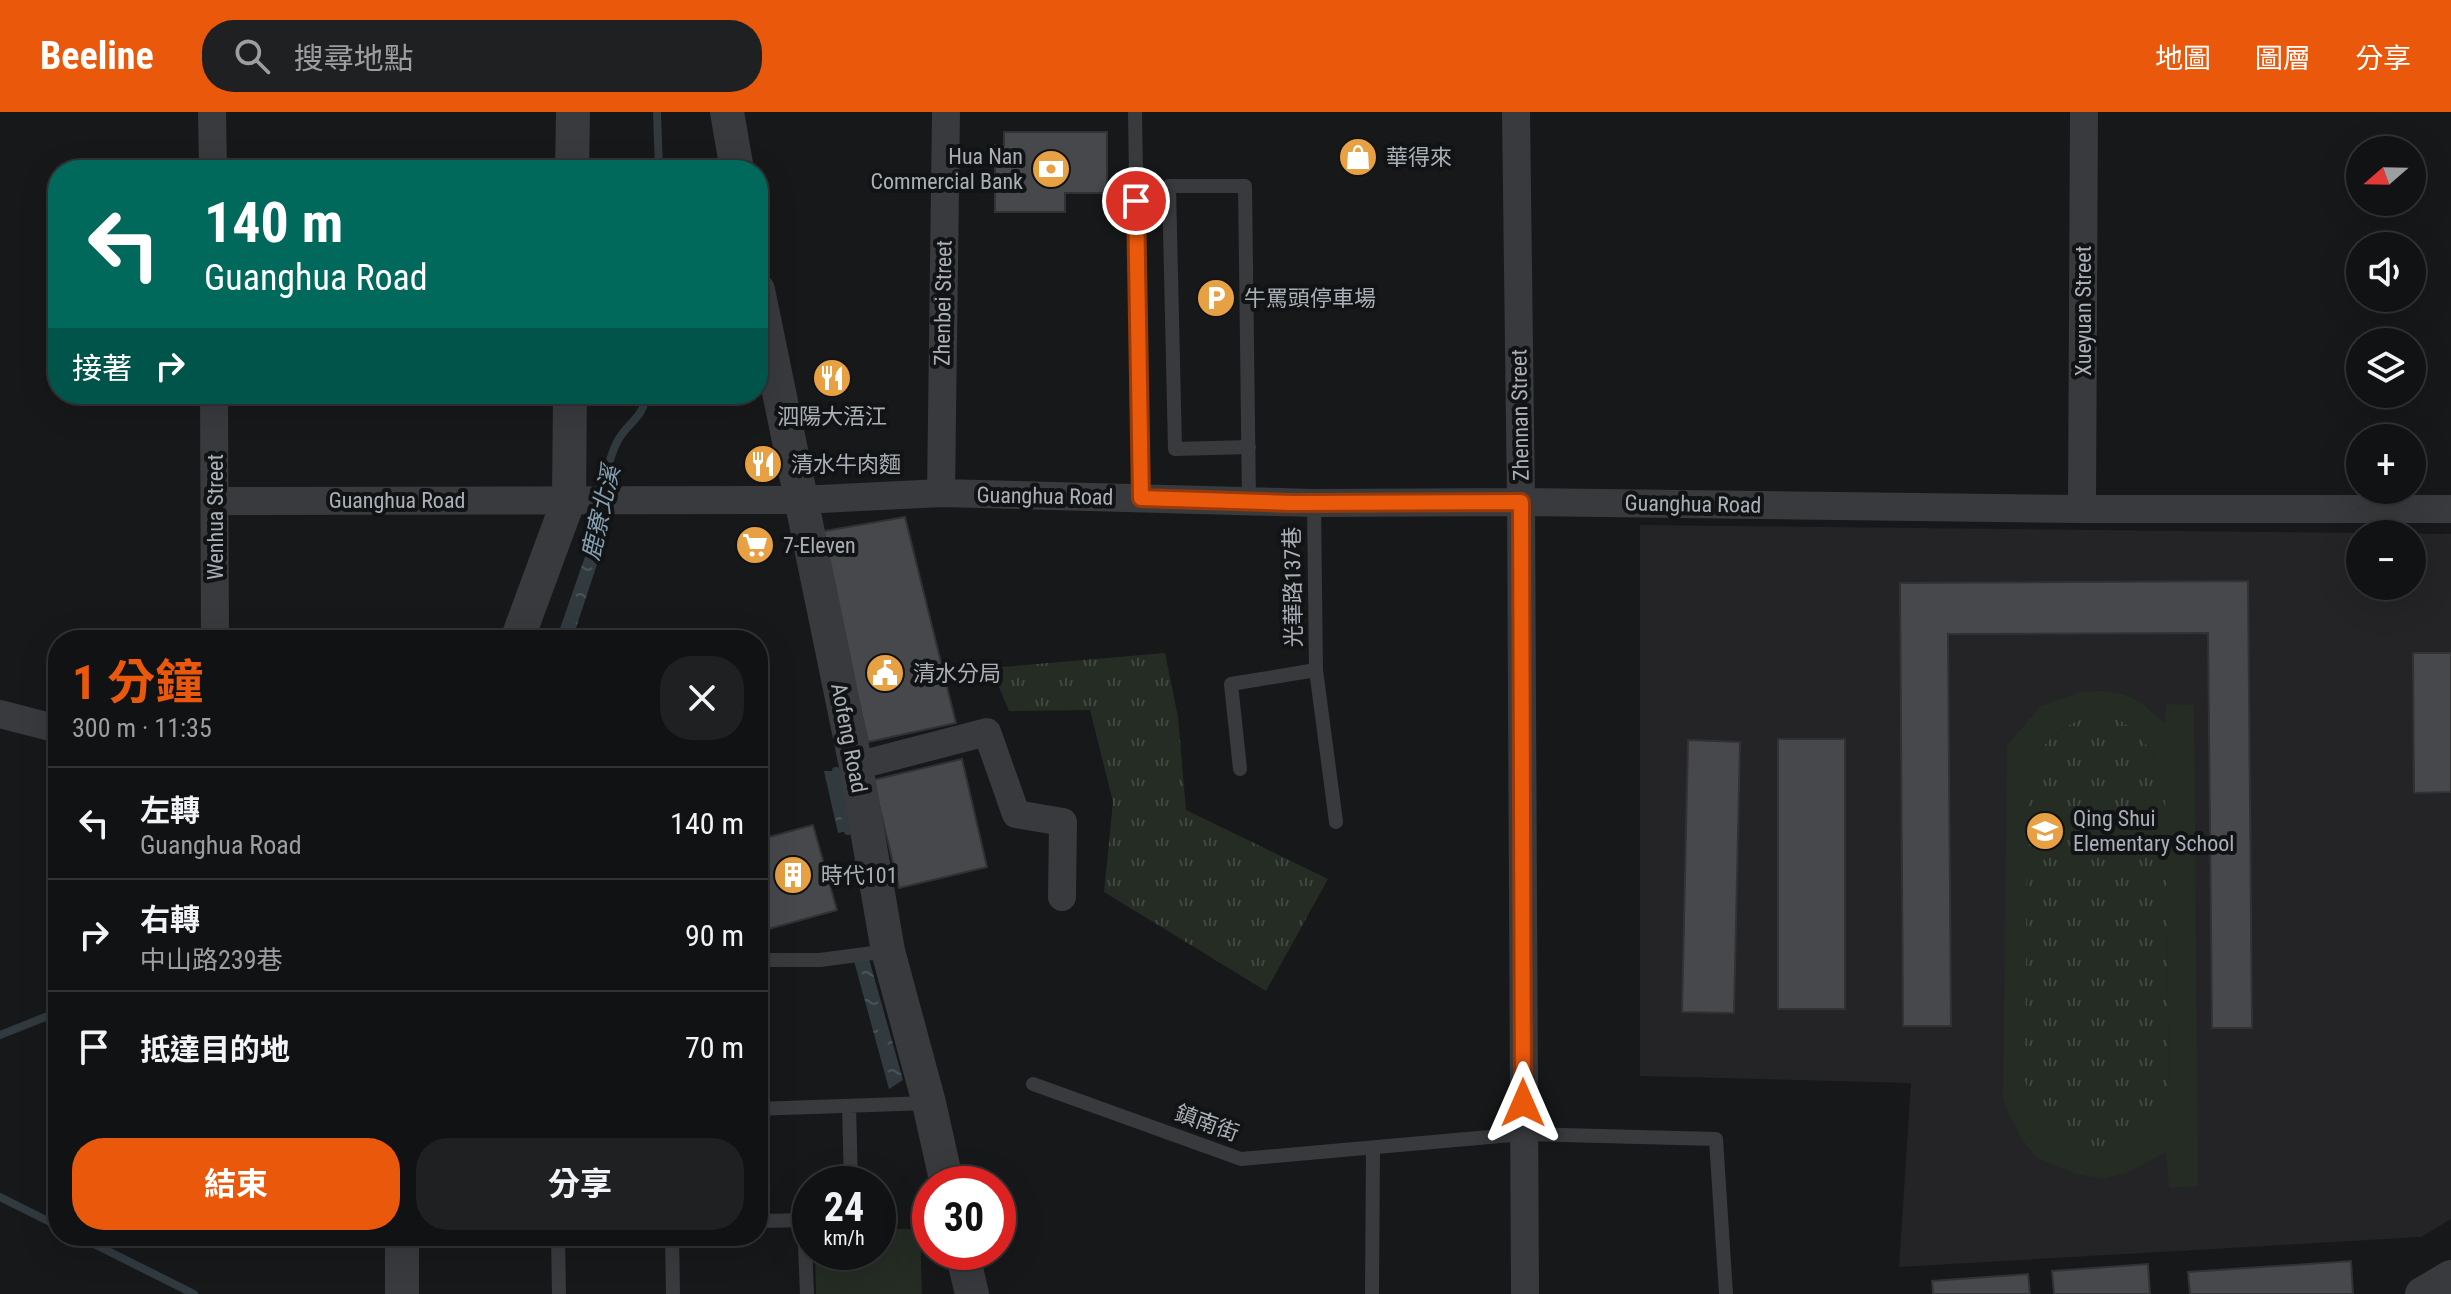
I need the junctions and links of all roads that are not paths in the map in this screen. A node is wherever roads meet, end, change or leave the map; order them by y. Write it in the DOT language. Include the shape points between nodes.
graph roads {
  1 [pos="212,112"];
  2 [pos="573,112"];
  3 [pos="727,112"];
  4 [pos="946,112"];
  5 [pos="1135,112"];
  6 [pos="1516,112"];
  7 [pos="2084,112"];
  8 [pos="213,160"];
  9 [pos="572,160"];
  10 [pos="735,160"];
  11 [pos="768,340"];
  12 [pos="214,404"];
  13 [pos="570,404"];
  14 [pos="1249,447"];
  15 [pos="941,493"];
  16 [pos="1141,498"];
  17 [pos="569,499"];
  18 [pos="800,500"];
  19 [pos="215,501"];
  20 [pos="1249,502"];
  21 [pos="1521,502"];
  22 [pos="1314,503"];
  23 [pos="2082,509"];
  24 [pos="2451,509"];
  25 [pos="215,630"];
  26 [pos="521,630"];
  27 [pos="1316,670"];
  28 [pos="0,714"];
  29 [pos="48,726"];
  30 [pos="856,766"];
  31 [pos="1240,769"];
  32 [pos="1336,822"];
  33 [pos="1062,897"];
  34 [pos="888,951"];
  35 [pos="768,960"];
  36 [pos="1033,1084"];
  37 [pos="929,1103"];
  38 [pos="849,1106"];
  39 [pos="768,1109"];
  40 [pos="1523,1134"];
  41 [pos="1373,1148"];
  42 [pos="851,1166"];
  43 [pos="943,1166"];
  44 [pos="792,1220"];
  45 [pos="768,1221"];
  46 [pos="402,1246"];
  47 [pos="558,1246"];
  48 [pos="672,1246"];
  49 [pos="807,1270"];
  50 [pos="966,1270"];
  51 [pos="2451,1277"];
  52 [pos="402,1294"];
  53 [pos="559,1294"];
  54 [pos="673,1294"];
  55 [pos="807,1294"];
  56 [pos="972,1294"];
  57 [pos="1372,1294"];
  58 [pos="1525,1294"];
  59 [pos="1726,1294"];
  60 [pos="2422,1294"];
  1 -- 8 [label="street"];
  2 -- 9 [label="street"];
  3 -- 10 [label="street"];
  4 -- 15 [label="street, Zhenbei Street"];
  5 -- 16 [label="lane"];
  6 -- 21 [label="street, Zhennan Street"];
  7 -- 23 [label="street, Xueyuan Street"];
  11 -- 18 [label="street, Aofeng Road"];
  12 -- 19 [label="street, Wenhua Street"];
  13 -- 17 [label="street"];
  14 -- 14 [label="lane" via="1245,186 1169,186 1175,449"];
  14 -- 20 [label="lane"];
  15 -- 16 [label="street, Guanghua Road"];
  15 -- 18 [label="street, Guanghua Road"];
  16 -- 20 [label="street, Guanghua Road"];
  17 -- 18 [label="street, Guanghua Road"];
  17 -- 19 [label="street, Guanghua Road"];
  17 -- 26 [label="street"];
  18 -- 30 [label="street, Aofeng Road"];
  19 -- 25 [label="street, Wenhua Street"];
  20 -- 22 [label="street, Guanghua Road"];
  21 -- 22 [label="street, Guanghua Road"];
  21 -- 23 [label="street, Guanghua Road"];
  21 -- 40 [label="street, Zhennan Street"];
  22 -- 27 [label="lane, 光華路137巷"];
  23 -- 24 [label="street, Guanghua Road"];
  27 -- 31 [label="lane, 光華路137巷" via="1231,684"];
  27 -- 32 [label="lane, 光華路137巷"];
  28 -- 29 [label="street"];
  30 -- 33 [label="street" via="987,732 1016,814 1063,822"];
  30 -- 34 [label="street, Aofeng Road"];
  34 -- 35 [label="lane"];
  34 -- 37 [label="street, Aofeng Road"];
  36 -- 41 [label="lane, 鎮南街" via="1241,1159"];
  37 -- 38 [label="lane"];
  37 -- 43 [label="street, Aofeng Road"];
  38 -- 39 [label="lane"];
  38 -- 42 [label="lane"];
  40 -- 41 [label="lane, 鎮南街"];
  40 -- 58 [label="street, Zhennan Street"];
  40 -- 59 [label="lane, 鎮南街" via="1716,1139"];
  41 -- 57 [label="lane"];
  44 -- 45 [label="lane"];
  46 -- 52 [label="street"];
  47 -- 53 [label="lane"];
  48 -- 54 [label="lane"];
  49 -- 55 [label="lane"];
  50 -- 56 [label="street"];
  51 -- 60 [label="street"];
}
